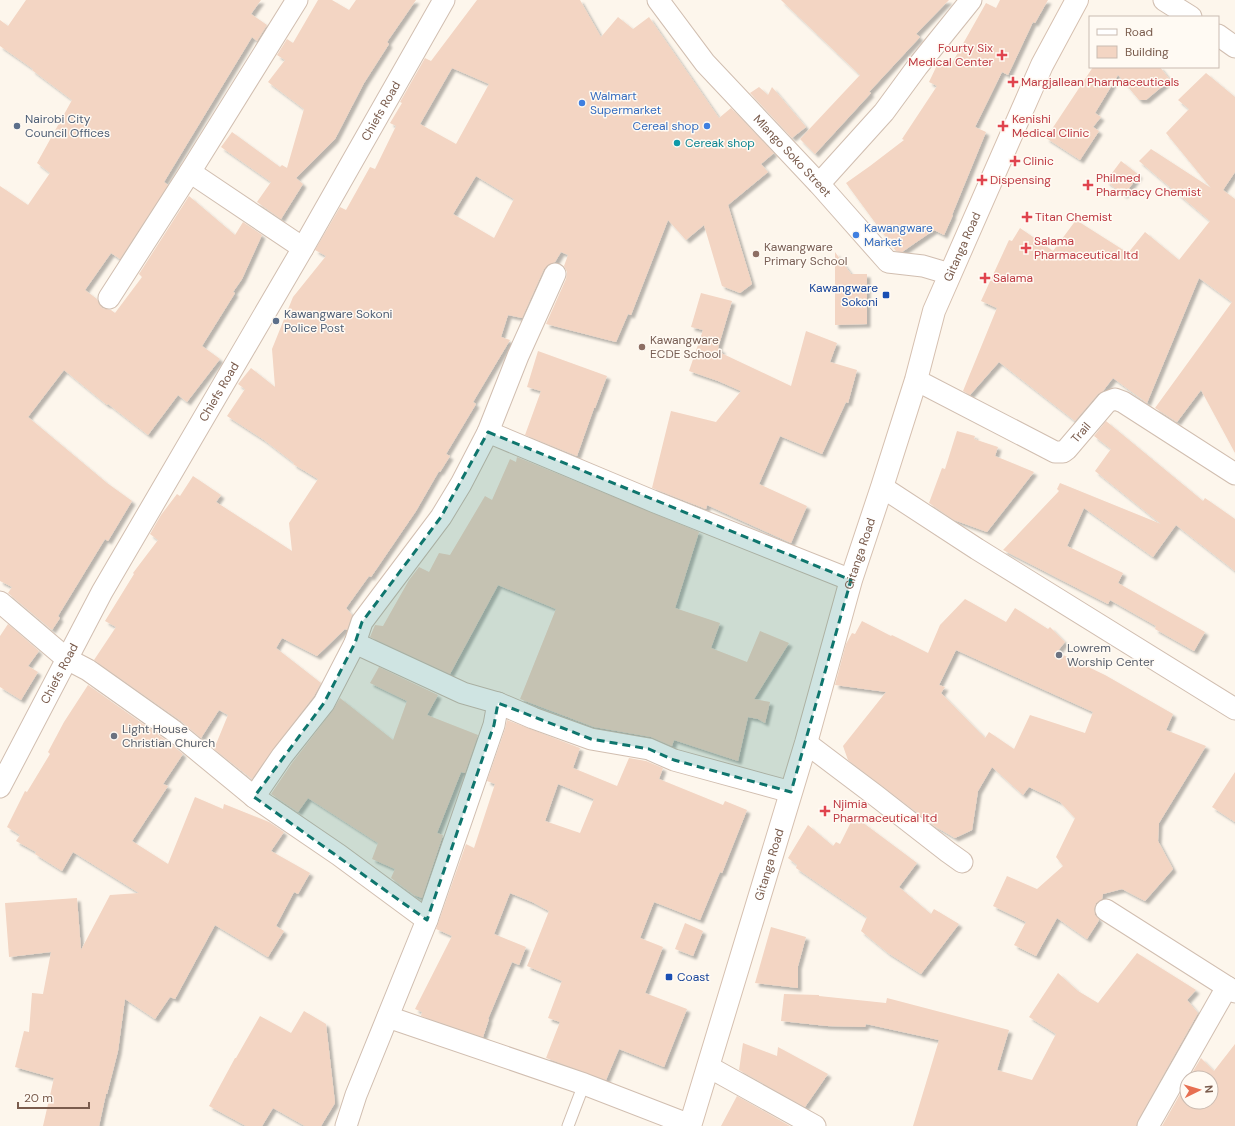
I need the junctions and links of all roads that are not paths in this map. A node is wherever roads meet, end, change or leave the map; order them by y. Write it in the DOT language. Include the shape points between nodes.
graph roads {
  1 [pos="297,0"];
  2 [pos="444,0"];
  3 [pos="658,0"];
  4 [pos="971,0"];
  5 [pos="1076,0"];
  6 [pos="1164,0"];
  7 [pos="1189,16"];
  8 [pos="1219,36"];
  9 [pos="1235,47"];
  10 [pos="190,172"];
  11 [pos="819,184"];
  12 [pos="303,248"];
  13 [pos="555,274"];
  14 [pos="950,274"];
  15 [pos="109,298"];
  16 [pos="916,380"];
  17 [pos="488,432"];
  18 [pos="1235,474"];
  19 [pos="882,487"];
  20 [pos="851,580"];
  21 [pos="0,602"];
  22 [pos="355,643"];
  23 [pos="67,658"];
  24 [pos="498,703"];
  25 [pos="1235,709"];
  26 [pos="806,743"];
  27 [pos="0,787"];
  28 [pos="791,792"];
  29 [pos="254,797"];
  30 [pos="962,862"];
  31 [pos="1106,910"];
  32 [pos="427,920"];
  33 [pos="1231,990"];
  34 [pos="388,1017"];
  35 [pos="709,1067"];
  36 [pos="584,1084"];
  37 [pos="346,1126"];
  38 [pos="568,1126"];
  39 [pos="690,1126"];
  40 [pos="815,1126"];
  41 [pos="1148,1126"];
  1 -- 10 [label="street"];
  2 -- 12 [label="street, Chiefs Road"];
  3 -- 11 [label="street, Mlango Soko Street" via="705,63"];
  4 -- 11 [label="street" via="884,112"];
  5 -- 14 [label="main road, Gitanga Road" via="1042,66"];
  6 -- 7 [label="street"];
  8 -- 9 [label="street"];
  10 -- 12 [label="street"];
  10 -- 15 [label="street"];
  11 -- 14 [label="street, Mlango Soko Street" via="888,262 922,266"];
  12 -- 23 [label="street, Chiefs Road" via="102,592"];
  13 -- 17 [label="street" via="518,356"];
  14 -- 16 [label="main road, Gitanga Road" via="934,311"];
  16 -- 18 [label="street, Trail" via="1055,452 1067,449 1106,402 1115,399"];
  16 -- 19 [label="main road, Gitanga Road"];
  17 -- 20 [label="street"];
  17 -- 22 [label="street" via="441,517 362,622"];
  19 -- 20 [label="main road, Gitanga Road"];
  19 -- 25 [label="street"];
  20 -- 26 [label="main road, Gitanga Road"];
  21 -- 23 [label="street"];
  22 -- 24 [label="street" via="463,692"];
  22 -- 29 [label="street" via="324,703 282,756"];
  23 -- 27 [label="street, Chiefs Road"];
  23 -- 29 [label="street" via="174,731"];
  24 -- 28 [label="street" via="591,739 649,749 674,760"];
  24 -- 32 [label="street" via="494,725"];
  26 -- 28 [label="main road, Gitanga Road"];
  26 -- 30 [label="street"];
  28 -- 35 [label="main road, Gitanga Road"];
  29 -- 32 [label="street"];
  31 -- 33 [label="street"];
  32 -- 34 [label="street"];
  33 -- 41 [label="street"];
  34 -- 36 [label="street"];
  34 -- 37 [label="street"];
  35 -- 39 [label="main road, Gitanga Road"];
  35 -- 40 [label="street"];
  36 -- 38 [label="lane"];
  36 -- 39 [label="street"];
}
